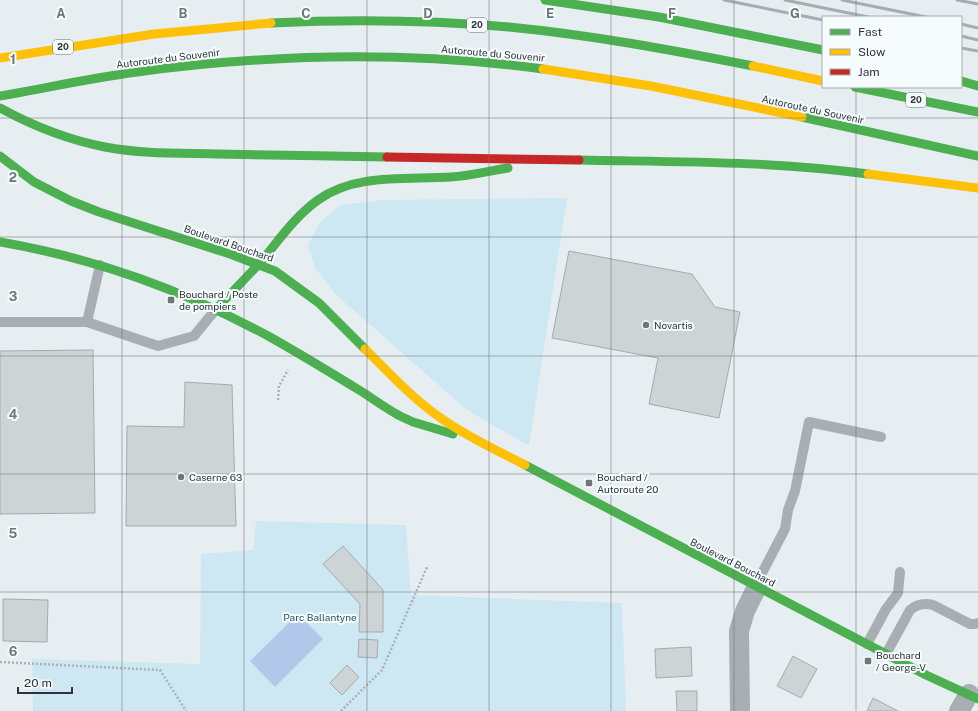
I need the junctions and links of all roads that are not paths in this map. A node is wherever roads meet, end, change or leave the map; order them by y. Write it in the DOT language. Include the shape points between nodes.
graph roads {
  1 [pos="545,0"];
  2 [pos="822,50"];
  3 [pos="0,58"];
  4 [pos="822,80"];
  5 [pos="962,81"];
  6 [pos="978,86"];
  7 [pos="859,88"];
  8 [pos="0,96"];
  9 [pos="0,108"];
  10 [pos="978,112"];
  11 [pos="0,156"];
  12 [pos="978,156"];
  13 [pos="560,160"];
  14 [pos="978,188"];
  15 [pos="0,242"];
  16 [pos="100,265"];
  17 [pos="258,265"];
  18 [pos="216,309"];
  19 [pos="0,322"];
  20 [pos="87,322"];
  21 [pos="881,437"];
  22 [pos="480,441"];
  23 [pos="900,572"];
  24 [pos="757,587"];
  25 [pos="978,623"];
  26 [pos="867,644"];
  27 [pos="886,654"];
  28 [pos="969,701"];
  29 [pos="740,711"];
  1 -- 2 [label="main road" via="660,17"];
  3 -- 4 [label="main road, 20" via="208,28 304,22 386,21 509,28 591,37"];
  5 -- 6 [label="main road"];
  7 -- 10 [label="main road, 20"];
  8 -- 12 [label="main road, Autoroute du Souvenir" via="133,72 213,64 371,57 469,61 551,69 642,84"];
  9 -- 13 [label="main road" via="61,136 103,147 133,151"];
  11 -- 17 [label="main road, Boulevard Bouchard" via="29,178 71,201"];
  13 -- 14 [label="main road" via="694,162 798,168 890,176"];
  13 -- 17 [label="main road" via="452,177 375,181 344,187 329,193 309,207"];
  15 -- 16 [label="main road, Boulevard Bouchard" via="46,250"];
  16 -- 18 [label="main road, Boulevard Bouchard" via="156,284"];
  16 -- 20 [label="lane"];
  17 -- 18 [label="main road"];
  17 -- 22 [label="main road, Boulevard Bouchard" via="275,271 310,296 412,396 443,420"];
  18 -- 20 [label="lane" via="194,336 158,346"];
  18 -- 22 [label="main road, Boulevard Bouchard" via="412,421"];
  19 -- 20 [label="lane"];
  21 -- 24 [label="lane" via="809,422 785,529"];
  22 -- 24 [label="main road, Boulevard Bouchard"];
  23 -- 26 [label="lane" via="898,593"];
  24 -- 26 [label="main road, Boulevard Bouchard"];
  24 -- 29 [label="street" via="745,611 739,631"];
  25 -- 27 [label="lane" via="970,624 933,605 917,606 908,614"];
  26 -- 27 [label="main road, Boulevard Bouchard"];
  27 -- 28 [label="main road, Boulevard Bouchard"];
}
